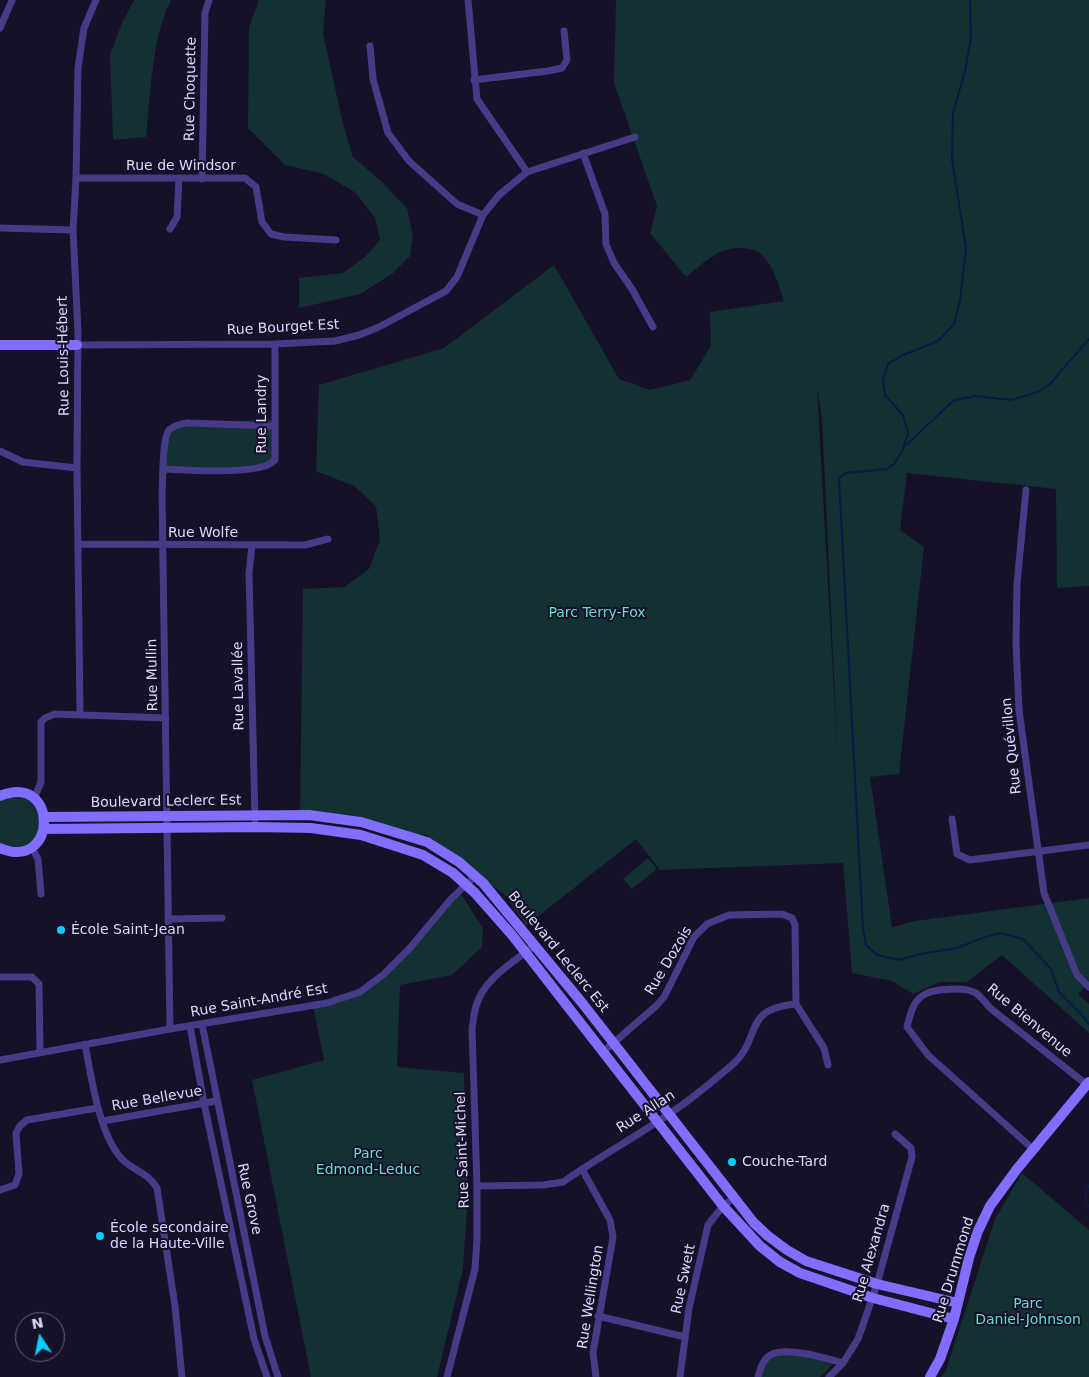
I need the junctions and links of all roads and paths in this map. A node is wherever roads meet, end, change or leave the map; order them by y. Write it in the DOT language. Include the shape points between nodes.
graph roads {
  1 [pos="12,0"];
  2 [pos="96,0"];
  3 [pos="209,0"];
  4 [pos="468,0"];
  5 [pos="0,28"];
  6 [pos="564,31"];
  7 [pos="370,46"];
  8 [pos="474,80"];
  9 [pos="635,137"];
  10 [pos="583,153"];
  11 [pos="527,172"];
  12 [pos="76,178"];
  13 [pos="179,178"];
  14 [pos="202,178"];
  15 [pos="483,215"];
  16 [pos="0,228"];
  17 [pos="170,229"];
  18 [pos="73,230"];
  19 [pos="336,240"];
  20 [pos="653,327"];
  21 [pos="274,344"];
  22 [pos="0,345"];
  23 [pos="77,345"];
  24 [pos="275,426"];
  25 [pos="0,451"];
  26 [pos="77,468"];
  27 [pos="163,469"];
  28 [pos="1026,490"];
  29 [pos="328,539"];
  30 [pos="78,544"];
  31 [pos="164,545"];
  32 [pos="252,545"];
  33 [pos="80,714"];
  34 [pos="166,718"];
  35 [pos="0,796"];
  36 [pos="34,798"];
  37 [pos="255,815"];
  38 [pos="309,815"];
  39 [pos="167,816"];
  40 [pos="45,817"];
  41 [pos="952,819"];
  42 [pos="255,827"];
  43 [pos="167,828"];
  44 [pos="311,828"];
  45 [pos="44,829"];
  46 [pos="1089,845"];
  47 [pos="32,847"];
  48 [pos="0,848"];
  49 [pos="1038,852"];
  50 [pos="475,876"];
  51 [pos="466,885"];
  52 [pos="41,894"];
  53 [pos="222,918"];
  54 [pos="168,920"];
  55 [pos="535,945"];
  56 [pos="526,952"];
  57 [pos="0,977"];
  58 [pos="1089,987"];
  59 [pos="796,1004"];
  60 [pos="202,1024"];
  61 [pos="190,1026"];
  62 [pos="170,1029"];
  63 [pos="613,1043"];
  64 [pos="85,1044"];
  65 [pos="40,1052"];
  66 [pos="603,1052"];
  67 [pos="0,1060"];
  68 [pos="828,1065"];
  69 [pos="1088,1084"];
  70 [pos="216,1101"];
  71 [pos="204,1104"];
  72 [pos="97,1108"];
  73 [pos="669,1115"];
  74 [pos="103,1121"];
  75 [pos="656,1121"];
  76 [pos="894,1134"];
  77 [pos="1034,1149"];
  78 [pos="582,1169"];
  79 [pos="477,1186"];
  80 [pos="0,1190"];
  81 [pos="735,1197"];
  82 [pos="723,1206"];
  83 [pos="877,1284"];
  84 [pos="873,1298"];
  85 [pos="958,1303"];
  86 [pos="598,1316"];
  87 [pos="954,1320"];
  88 [pos="684,1336"];
  89 [pos="843,1363"];
  90 [pos="182,1377"];
  91 [pos="267,1377"];
  92 [pos="278,1377"];
  93 [pos="447,1377"];
  94 [pos="596,1377"];
  95 [pos="680,1377"];
  96 [pos="758,1377"];
  97 [pos="829,1377"];
  98 [pos="930,1377"];
  1 -- 5 [label="street"];
  2 -- 12 [label="street, Rue Louis-Hébert" via="84,28 78,68"];
  3 -- 14 [label="street, Rue Choquette" via="205,13"];
  4 -- 8 [label="street"];
  6 -- 8 [label="street" via="567,60 562,68"];
  7 -- 15 [label="street" via="373,80 388,133 409,161 457,204"];
  8 -- 11 [label="street" via="477,99"];
  9 -- 10 [label="street, Rue Bourget Est"];
  10 -- 11 [label="street, Rue Bourget Est"];
  10 -- 20 [label="street" via="605,214 606,244"];
  11 -- 15 [label="street, Rue Bourget Est" via="499,195"];
  12 -- 13 [label="street, Rue de Windsor"];
  12 -- 18 [label="street, Rue Louis-Hébert"];
  13 -- 14 [label="street, Rue de Windsor"];
  13 -- 17 [label="street" via="177,217"];
  14 -- 19 [label="street, Rue de Windsor" via="245,178 256,186 262,222 271,234"];
  15 -- 21 [label="street, Rue Bourget Est" via="457,277 446,291 359,335 335,342"];
  16 -- 18 [label="street"];
  18 -- 23 [label="street, Rue Louis-Hébert"];
  21 -- 23 [label="street, Rue Bourget Est"];
  21 -- 24 [label="street, Rue Landry"];
  22 -- 23 [label="street, Rue Bourget Est"];
  23 -- 26 [label="street, Rue Louis-Hébert"];
  24 -- 27 [label="street, Rue Mullin" via="176,425 166,435"];
  24 -- 27 [label="street, Rue Landry" via="275,460 268,466 223,470"];
  25 -- 26 [label="street" via="23,462"];
  26 -- 30 [label="street, Rue Louis-Hébert"];
  27 -- 31 [label="street, Rue Mullin"];
  28 -- 49 [label="street, Rue Quévillon" via="1017,584 1016,644 1019,710"];
  29 -- 32 [label="street, Rue Wolfe" via="305,545"];
  30 -- 31 [label="street, Rue Wolfe"];
  30 -- 33 [label="street, Rue Louis-Hébert"];
  31 -- 32 [label="street, Rue Wolfe"];
  31 -- 34 [label="street, Rue Mullin"];
  32 -- 37 [label="street, Rue Lavallée" via="249,573"];
  33 -- 34 [label="street"];
  33 -- 36 [label="street" via="55,714 41,722 41,782"];
  34 -- 39 [label="street, Rue Mullin"];
  35 -- 36 [label="street" via="17,792"];
  36 -- 40 [label="street"];
  37 -- 38 [label="street, Boulevard Leclerc Est"];
  37 -- 39 [label="street, Boulevard Leclerc Est"];
  37 -- 42 [label="street, Rue Lavallée"];
  38 -- 44 [label="street"];
  38 -- 50 [label="street, Boulevard Leclerc Est" via="361,822 427,842 460,862"];
  39 -- 40 [label="street, Boulevard Leclerc Est"];
  39 -- 43 [label="street, Rue Mullin"];
  40 -- 45 [label="street"];
  41 -- 49 [label="street" via="957,854 970,860"];
  42 -- 43 [label="street, Boulevard Leclerc Est"];
  42 -- 44 [label="street, Boulevard Leclerc Est"];
  43 -- 45 [label="street, Boulevard Leclerc Est"];
  43 -- 54 [label="street, Rue Mullin"];
  44 -- 51 [label="street, Boulevard Leclerc Est" via="361,835 423,855"];
  45 -- 47 [label="street"];
  46 -- 49 [label="street"];
  47 -- 48 [label="street" via="13,852"];
  47 -- 52 [label="street" via="38,859"];
  49 -- 58 [label="street, Rue Quévillon" via="1048,904 1077,974"];
  50 -- 51 [label="street, Rue Saint-André Est"];
  50 -- 55 [label="street, Boulevard Leclerc Est"];
  51 -- 56 [label="street, Boulevard Leclerc Est"];
  51 -- 60 [label="street, Rue Saint-André Est" via="409,950 360,992 327,1003"];
  53 -- 54 [label="street"];
  54 -- 62 [label="street, Rue Mullin"];
  55 -- 56 [label="street, Rue Saint-Michel"];
  55 -- 63 [label="street, Boulevard Leclerc Est"];
  56 -- 66 [label="street, Boulevard Leclerc Est"];
  56 -- 79 [label="street, Rue Saint-Michel" via="495,976 484,988 476,1005 472,1029"];
  57 -- 65 [label="street" via="32,977 39,984"];
  59 -- 63 [label="street, Rue Dozois" via="795,925 792,918 782,914 729,915 707,924 694,937 664,997"];
  59 -- 68 [label="street" via="824,1048"];
  59 -- 73 [label="street, Rue Allan" via="778,1006 766,1012 757,1021 745,1050 734,1064"];
  60 -- 61 [label="street, Rue Saint-André Est"];
  60 -- 70 [label="street, Rue Grove"];
  61 -- 62 [label="street, Rue Saint-André Est"];
  61 -- 71 [label="street, Rue Grove"];
  62 -- 64 [label="street, Rue Saint-André Est"];
  63 -- 66 [label="street, Rue Dozois"];
  63 -- 73 [label="street, Boulevard Leclerc Est"];
  64 -- 65 [label="street, Rue Saint-André Est"];
  64 -- 72 [label="street"];
  65 -- 67 [label="street, Rue Saint-André Est"];
  66 -- 75 [label="street, Boulevard Leclerc Est"];
  69 -- 77 [label="street, Rue Drummond"];
  69 -- 77 [label="street, Rue Bienvenue" via="976,994 962,989 922,995 912,1009 907,1027 928,1056"];
  70 -- 71 [label="street, Rue Bellevue"];
  70 -- 92 [label="street, Rue Grove" via="265,1336"];
  71 -- 74 [label="street, Rue Bellevue"];
  71 -- 91 [label="street, Rue Grove" via="254,1339"];
  72 -- 74 [label="street"];
  72 -- 80 [label="street, Rue Bellevue" via="27,1120 16,1133 17,1180 15,1185"];
  73 -- 75 [label="street, Rue Allan"];
  73 -- 81 [label="street, Boulevard Leclerc Est"];
  74 -- 90 [label="street" via="122,1160 152,1179 157,1188"];
  75 -- 78 [label="street, Rue Allan"];
  75 -- 82 [label="street, Boulevard Leclerc Est"];
  76 -- 83 [label="street, Rue Alexandra" via="911,1148 912,1157"];
  77 -- 85 [label="street, Rue Drummond" via="990,1206 978,1231"];
  78 -- 79 [label="street, Rue Allan" via="563,1182 552,1185"];
  78 -- 86 [label="street, Rue Wellington" via="610,1220 613,1237"];
  79 -- 93 [label="street, Rue Saint-Michel" via="475,1269"];
  81 -- 82 [label="street, Rue Swett"];
  81 -- 83 [label="street, Boulevard Leclerc Est" via="754,1223 787,1250 806,1261"];
  82 -- 84 [label="street, Boulevard Leclerc Est" via="755,1241 780,1262 800,1273"];
  82 -- 88 [label="street, Rue Swett" via="708,1225"];
  83 -- 84 [label="street, Rue Alexandra"];
  83 -- 85 [label="street, Boulevard Leclerc Est"];
  84 -- 87 [label="street, Boulevard Leclerc Est"];
  84 -- 89 [label="street, Rue Alexandra" via="858,1339"];
  85 -- 87 [label="street, Rue Drummond"];
  86 -- 88 [label="street"];
  86 -- 94 [label="street, Rue Wellington" via="593,1353"];
  87 -- 98 [label="street, Rue Drummond"];
  88 -- 95 [label="street, Rue Swett"];
  89 -- 96 [label="street" via="787,1351 771,1354 761,1365"];
  89 -- 97 [label="street, Rue Alexandra"];
}
